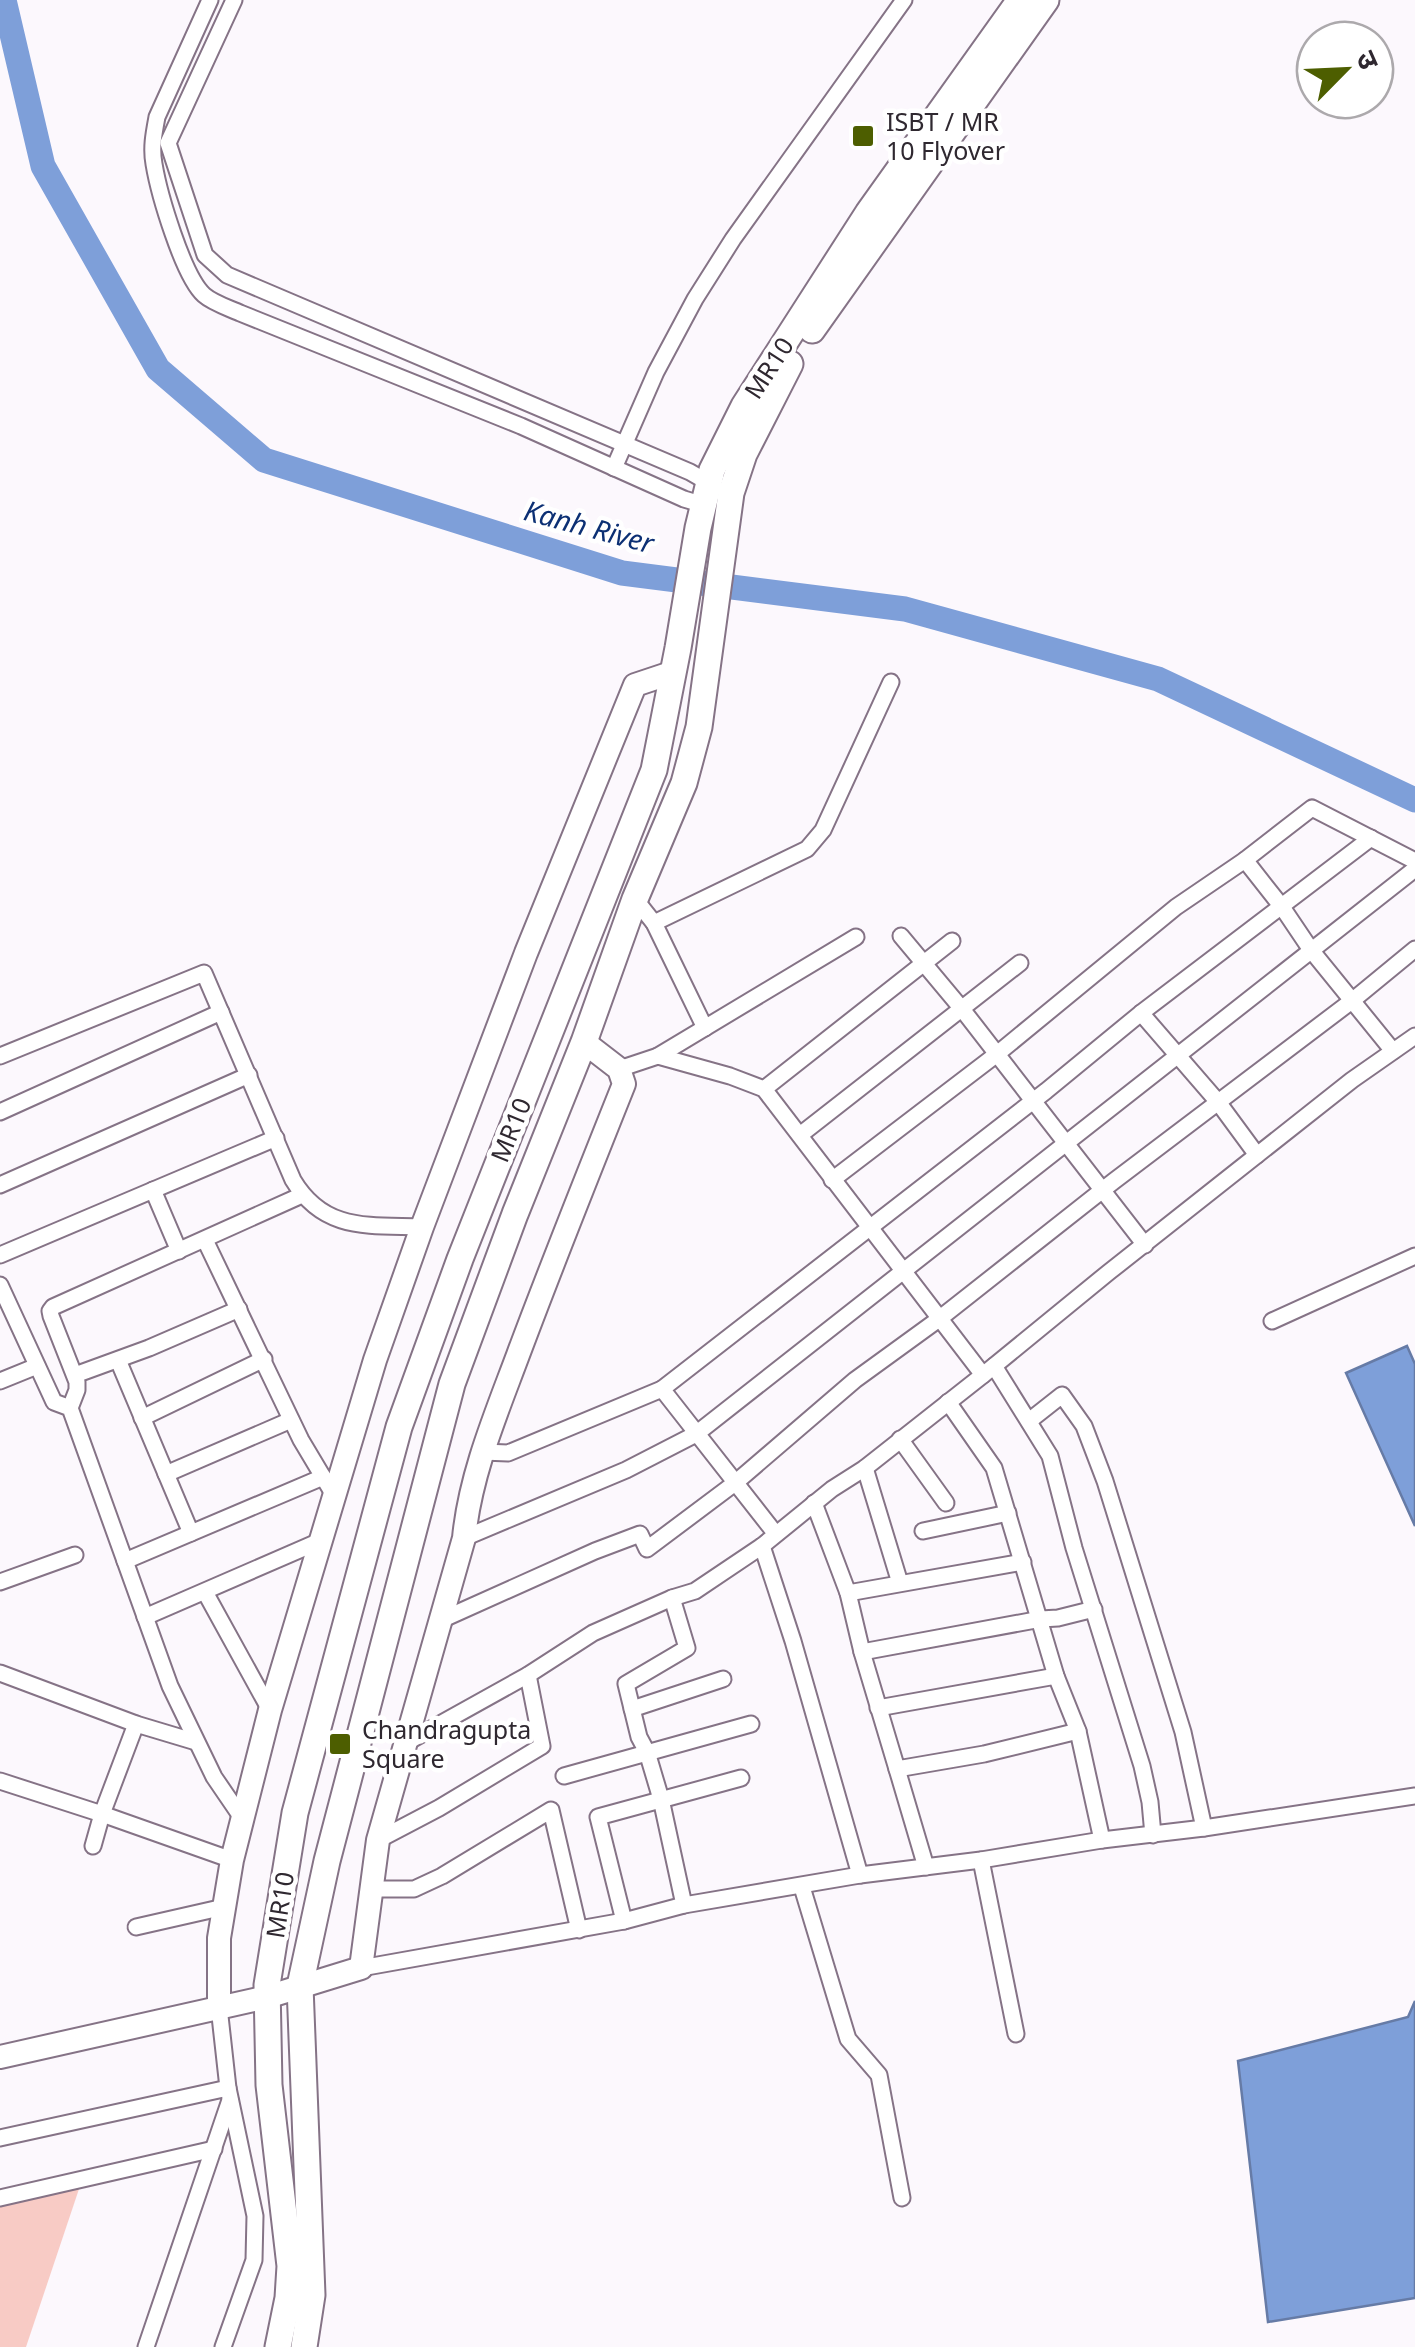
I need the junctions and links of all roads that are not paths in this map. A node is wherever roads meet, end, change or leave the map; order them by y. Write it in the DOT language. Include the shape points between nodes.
graph roads {
  1 [pos="210,0"];
  2 [pos="234,0"];
  3 [pos="904,0"];
  4 [pos="1046,0"];
  5 [pos="1019,16"];
  6 [pos="624,444"];
  7 [pos="614,468"];
  8 [pos="704,505"];
  9 [pos="676,660"];
  10 [pos="892,682"];
  11 [pos="1371,838"];
  12 [pos="1245,860"];
  13 [pos="1415,862"];
  14 [pos="1415,870"];
  15 [pos="636,898"];
  16 [pos="1282,907"];
  17 [pos="654,922"];
  18 [pos="901,936"];
  19 [pos="856,937"];
  20 [pos="952,941"];
  21 [pos="1415,949"];
  22 [pos="1311,950"];
  23 [pos="1020,963"];
  24 [pos="924,964"];
  25 [pos="1353,1000"];
  26 [pos="962,1009"];
  27 [pos="221,1012"];
  28 [pos="1140,1013"];
  29 [pos="705,1028"];
  30 [pos="1415,1036"];
  31 [pos="584,1042"];
  32 [pos="1393,1051"];
  33 [pos="997,1054"];
  34 [pos="1179,1055"];
  35 [pos="0,1056"];
  36 [pos="658,1056"];
  37 [pos="619,1069"];
  38 [pos="249,1075"];
  39 [pos="764,1089"];
  40 [pos="1032,1101"];
  41 [pos="1218,1102"];
  42 [pos="0,1112"];
  43 [pos="800,1135"];
  44 [pos="276,1138"];
  45 [pos="1066,1144"];
  46 [pos="1256,1155"];
  47 [pos="832,1180"];
  48 [pos="0,1184"];
  49 [pos="153,1190"];
  50 [pos="1103,1191"];
  51 [pos="302,1195"];
  52 [pos="422,1227"];
  53 [pos="871,1228"];
  54 [pos="205,1240"];
  55 [pos="1145,1245"];
  56 [pos="179,1251"];
  57 [pos="0,1255"];
  58 [pos="1415,1256"];
  59 [pos="902,1271"];
  60 [pos="0,1286"];
  61 [pos="238,1308"];
  62 [pos="6,1315"];
  63 [pos="939,1319"];
  64 [pos="1272,1321"];
  65 [pos="264,1359"];
  66 [pos="118,1360"];
  67 [pos="37,1366"];
  68 [pos="988,1371"];
  69 [pos="75,1375"];
  70 [pos="0,1381"];
  71 [pos="662,1389"];
  72 [pos="948,1402"];
  73 [pos="70,1408"];
  74 [pos="142,1418"];
  75 [pos="291,1420"];
  76 [pos="1029,1421"];
  77 [pos="696,1434"];
  78 [pos="900,1440"];
  79 [pos="484,1452"];
  80 [pos="865,1468"];
  81 [pos="166,1474"];
  82 [pos="736,1482"];
  83 [pos="329,1487"];
  84 [pos="946,1503"];
  85 [pos="814,1504"];
  86 [pos="1008,1513"];
  87 [pos="923,1530"];
  88 [pos="191,1533"];
  89 [pos="775,1534"];
  90 [pos="464,1538"];
  91 [pos="320,1541"];
  92 [pos="762,1546"];
  93 [pos="76,1555"];
  94 [pos="125,1561"];
  95 [pos="1023,1562"];
  96 [pos="0,1582"];
  97 [pos="900,1583"];
  98 [pos="205,1592"];
  99 [pos="848,1593"];
  100 [pos="672,1598"];
  101 [pos="1094,1610"];
  102 [pos="145,1617"];
  103 [pos="1041,1619"];
  104 [pos="439,1621"];
  105 [pos="566,1650"];
  106 [pos="862,1652"];
  107 [pos="573,1668"];
  108 [pos="0,1672"];
  109 [pos="528,1676"];
  110 [pos="1056,1676"];
  111 [pos="723,1679"];
  112 [pos="632,1708"];
  113 [pos="878,1708"];
  114 [pos="270,1710"];
  115 [pos="136,1724"];
  116 [pos="751,1724"];
  117 [pos="1078,1731"];
  118 [pos="196,1742"];
  119 [pos="404,1744"];
  120 [pos="647,1752"];
  121 [pos="897,1770"];
  122 [pos="564,1776"];
  123 [pos="741,1778"];
  124 [pos="0,1781"];
  125 [pos="1415,1796"];
  126 [pos="660,1798"];
  127 [pos="102,1814"];
  128 [pos="242,1818"];
  129 [pos="1204,1828"];
  130 [pos="1153,1834"];
  131 [pos="378,1840"];
  132 [pos="1102,1840"];
  133 [pos="94,1846"];
  134 [pos="232,1860"];
  135 [pos="982,1860"];
  136 [pos="926,1867"];
  137 [pos="860,1875"];
  138 [pos="802,1887"];
  139 [pos="370,1889"];
  140 [pos="684,1905"];
  141 [pos="224,1907"];
  142 [pos="624,1921"];
  143 [pos="136,1926"];
  144 [pos="579,1930"];
  145 [pos="361,1968"];
  146 [pos="300,1986"];
  147 [pos="267,1997"];
  148 [pos="220,2008"];
  149 [pos="1016,2034"];
  150 [pos="0,2057"];
  151 [pos="229,2094"];
  152 [pos="0,2138"];
  153 [pos="214,2149"];
  154 [pos="0,2198"];
  155 [pos="902,2198"];
  156 [pos="146,2347"];
  157 [pos="223,2347"];
  158 [pos="278,2347"];
  159 [pos="304,2347"];
  1 -- 7 [label="street" via="153,138 166,210 189,275 205,296"];
  2 -- 6 [label="street" via="168,143 205,255 227,274"];
  3 -- 6 [label="street" via="705,284"];
  4 -- 5 [label="main road, MR10"];
  5 -- 8 [label="main road, MR10" via="868,213 744,406 712,470"];
  5 -- 15 [label="main road, MR10" via="954,128 800,348 744,454 725,529 699,727 684,783"];
  6 -- 7 [label="street"];
  6 -- 8 [label="street" via="690,472"];
  7 -- 8 [label="street"];
  8 -- 9 [label="main road, MR10"];
  9 -- 52 [label="street" via="635,686"];
  9 -- 147 [label="main road, MR10" via="654,770 399,1427 295,1813"];
  10 -- 17 [label="street" via="815,841"];
  11 -- 12 [label="street" via="1312,808"];
  11 -- 13 [label="street"];
  11 -- 16 [label="street"];
  12 -- 16 [label="street"];
  12 -- 33 [label="street" via="1176,907"];
  14 -- 22 [label="street"];
  15 -- 17 [label="street"];
  15 -- 31 [label="main road, MR10"];
  16 -- 22 [label="street"];
  16 -- 28 [label="street"];
  17 -- 29 [label="street"];
  18 -- 24 [label="street"];
  19 -- 29 [label="street"];
  20 -- 24 [label="street"];
  21 -- 25 [label="street"];
  22 -- 25 [label="street"];
  22 -- 34 [label="street"];
  23 -- 26 [label="street"];
  24 -- 26 [label="street"];
  24 -- 39 [label="street"];
  25 -- 32 [label="street"];
  25 -- 41 [label="street"];
  26 -- 33 [label="street"];
  26 -- 43 [label="street"];
  27 -- 35 [label="street" via="204,973"];
  27 -- 38 [label="street"];
  27 -- 42 [label="street"];
  28 -- 34 [label="street"];
  28 -- 40 [label="street"];
  29 -- 36 [label="street"];
  30 -- 32 [label="street"];
  31 -- 37 [label="street"];
  31 -- 146 [label="main road, MR10" via="452,1384"];
  32 -- 46 [label="street"];
  33 -- 40 [label="street"];
  33 -- 47 [label="street"];
  34 -- 41 [label="street"];
  34 -- 45 [label="street"];
  36 -- 37 [label="street"];
  36 -- 39 [label="street"];
  37 -- 79 [label="street" via="624,1084"];
  38 -- 44 [label="street"];
  38 -- 48 [label="street"];
  39 -- 43 [label="street"];
  40 -- 45 [label="street"];
  40 -- 53 [label="street"];
  41 -- 46 [label="street"];
  41 -- 50 [label="street"];
  43 -- 47 [label="street"];
  44 -- 49 [label="street"];
  44 -- 51 [label="street"];
  45 -- 50 [label="street"];
  45 -- 59 [label="street"];
  46 -- 55 [label="street"];
  47 -- 53 [label="street"];
  49 -- 56 [label="street"];
  49 -- 57 [label="street"];
  50 -- 55 [label="street"];
  50 -- 63 [label="street"];
  51 -- 52 [label="street" via="328,1216 351,1223"];
  51 -- 54 [label="street"];
  52 -- 83 [label="street"];
  53 -- 59 [label="street"];
  53 -- 71 [label="street"];
  54 -- 56 [label="street"];
  54 -- 61 [label="street"];
  55 -- 68 [label="street"];
  56 -- 69 [label="street" via="50,1311"];
  58 -- 64 [label="street"];
  59 -- 63 [label="street"];
  59 -- 77 [label="street"];
  60 -- 62 [label="street"];
  61 -- 65 [label="street"];
  61 -- 66 [label="street"];
  62 -- 67 [label="street"];
  63 -- 68 [label="street"];
  63 -- 82 [label="street" via="855,1380"];
  65 -- 74 [label="street"];
  65 -- 75 [label="street"];
  66 -- 69 [label="street"];
  66 -- 74 [label="street"];
  67 -- 70 [label="street"];
  67 -- 73 [label="street" via="54,1402"];
  68 -- 72 [label="street"];
  68 -- 76 [label="street"];
  69 -- 73 [label="street" via="78,1390"];
  71 -- 77 [label="street"];
  71 -- 79 [label="street" via="508,1453"];
  72 -- 78 [label="street"];
  72 -- 86 [label="street" via="994,1468"];
  73 -- 94 [label="street"];
  74 -- 81 [label="street"];
  75 -- 81 [label="street"];
  75 -- 83 [label="street"];
  76 -- 101 [label="street" via="1050,1456"];
  76 -- 129 [label="street" via="1062,1395 1084,1426 1184,1732"];
  77 -- 82 [label="street"];
  77 -- 90 [label="street"];
  78 -- 80 [label="street"];
  78 -- 84 [label="street"];
  79 -- 90 [label="street"];
  80 -- 85 [label="street"];
  80 -- 97 [label="street"];
  81 -- 88 [label="street"];
  82 -- 89 [label="street"];
  82 -- 104 [label="street" via="647,1549 640,1534"];
  83 -- 88 [label="street"];
  83 -- 91 [label="street"];
  85 -- 89 [label="street"];
  85 -- 99 [label="street"];
  86 -- 87 [label="street"];
  86 -- 95 [label="street"];
  88 -- 94 [label="street"];
  89 -- 92 [label="street"];
  90 -- 104 [label="street"];
  91 -- 98 [label="street"];
  91 -- 114 [label="street"];
  92 -- 100 [label="street" via="696,1591"];
  92 -- 137 [label="street"];
  93 -- 96 [label="street"];
  94 -- 102 [label="street"];
  95 -- 97 [label="street"];
  95 -- 103 [label="street"];
  97 -- 99 [label="street"];
  98 -- 102 [label="street"];
  98 -- 114 [label="street"];
  99 -- 106 [label="street"];
  100 -- 105 [label="street"];
  100 -- 112 [label="street" via="687,1648 626,1684"];
  101 -- 103 [label="street"];
  101 -- 130 [label="street" via="1142,1766"];
  102 -- 118 [label="street"];
  103 -- 106 [label="street"];
  103 -- 110 [label="street"];
  104 -- 119 [label="street"];
  105 -- 107 [label="street"];
  105 -- 109 [label="street"];
  106 -- 113 [label="street"];
  108 -- 115 [label="street"];
  109 -- 119 [label="street"];
  109 -- 131 [label="street" via="542,1746"];
  110 -- 113 [label="street"];
  110 -- 117 [label="street"];
  111 -- 112 [label="street"];
  112 -- 120 [label="street"];
  113 -- 121 [label="street"];
  114 -- 128 [label="street"];
  115 -- 118 [label="street"];
  115 -- 127 [label="street"];
  116 -- 120 [label="street"];
  117 -- 121 [label="street"];
  117 -- 132 [label="street"];
  118 -- 128 [label="street"];
  119 -- 131 [label="street"];
  120 -- 122 [label="street"];
  120 -- 126 [label="street"];
  121 -- 136 [label="street"];
  123 -- 126 [label="street"];
  124 -- 127 [label="street"];
  125 -- 129 [label="street"];
  126 -- 140 [label="street"];
  126 -- 142 [label="street" via="598,1818"];
  127 -- 133 [label="street"];
  127 -- 134 [label="street"];
  128 -- 134 [label="street"];
  129 -- 130 [label="street"];
  130 -- 132 [label="street"];
  131 -- 139 [label="street"];
  132 -- 135 [label="street"];
  134 -- 141 [label="street"];
  135 -- 136 [label="street"];
  135 -- 149 [label="street"];
  136 -- 137 [label="street"];
  137 -- 138 [label="street"];
  138 -- 140 [label="street"];
  138 -- 155 [label="street" via="848,2039 879,2075"];
  139 -- 144 [label="street" via="414,1889 551,1810"];
  139 -- 145 [label="street"];
  140 -- 142 [label="street"];
  141 -- 143 [label="street"];
  141 -- 148 [label="street"];
  142 -- 144 [label="street"];
  144 -- 145 [label="street"];
  145 -- 146 [label="street"];
  146 -- 147 [label="street"];
  146 -- 159 [label="main road, MR10" via="312,2295"];
  147 -- 148 [label="street"];
  147 -- 158 [label="main road, MR10" via="269,2085 290,2266"];
  148 -- 150 [label="street"];
  148 -- 151 [label="street"];
  151 -- 152 [label="street"];
  151 -- 153 [label="street"];
  151 -- 157 [label="street" via="256,2216 254,2260"];
  153 -- 154 [label="street"];
  153 -- 156 [label="street"];
}
